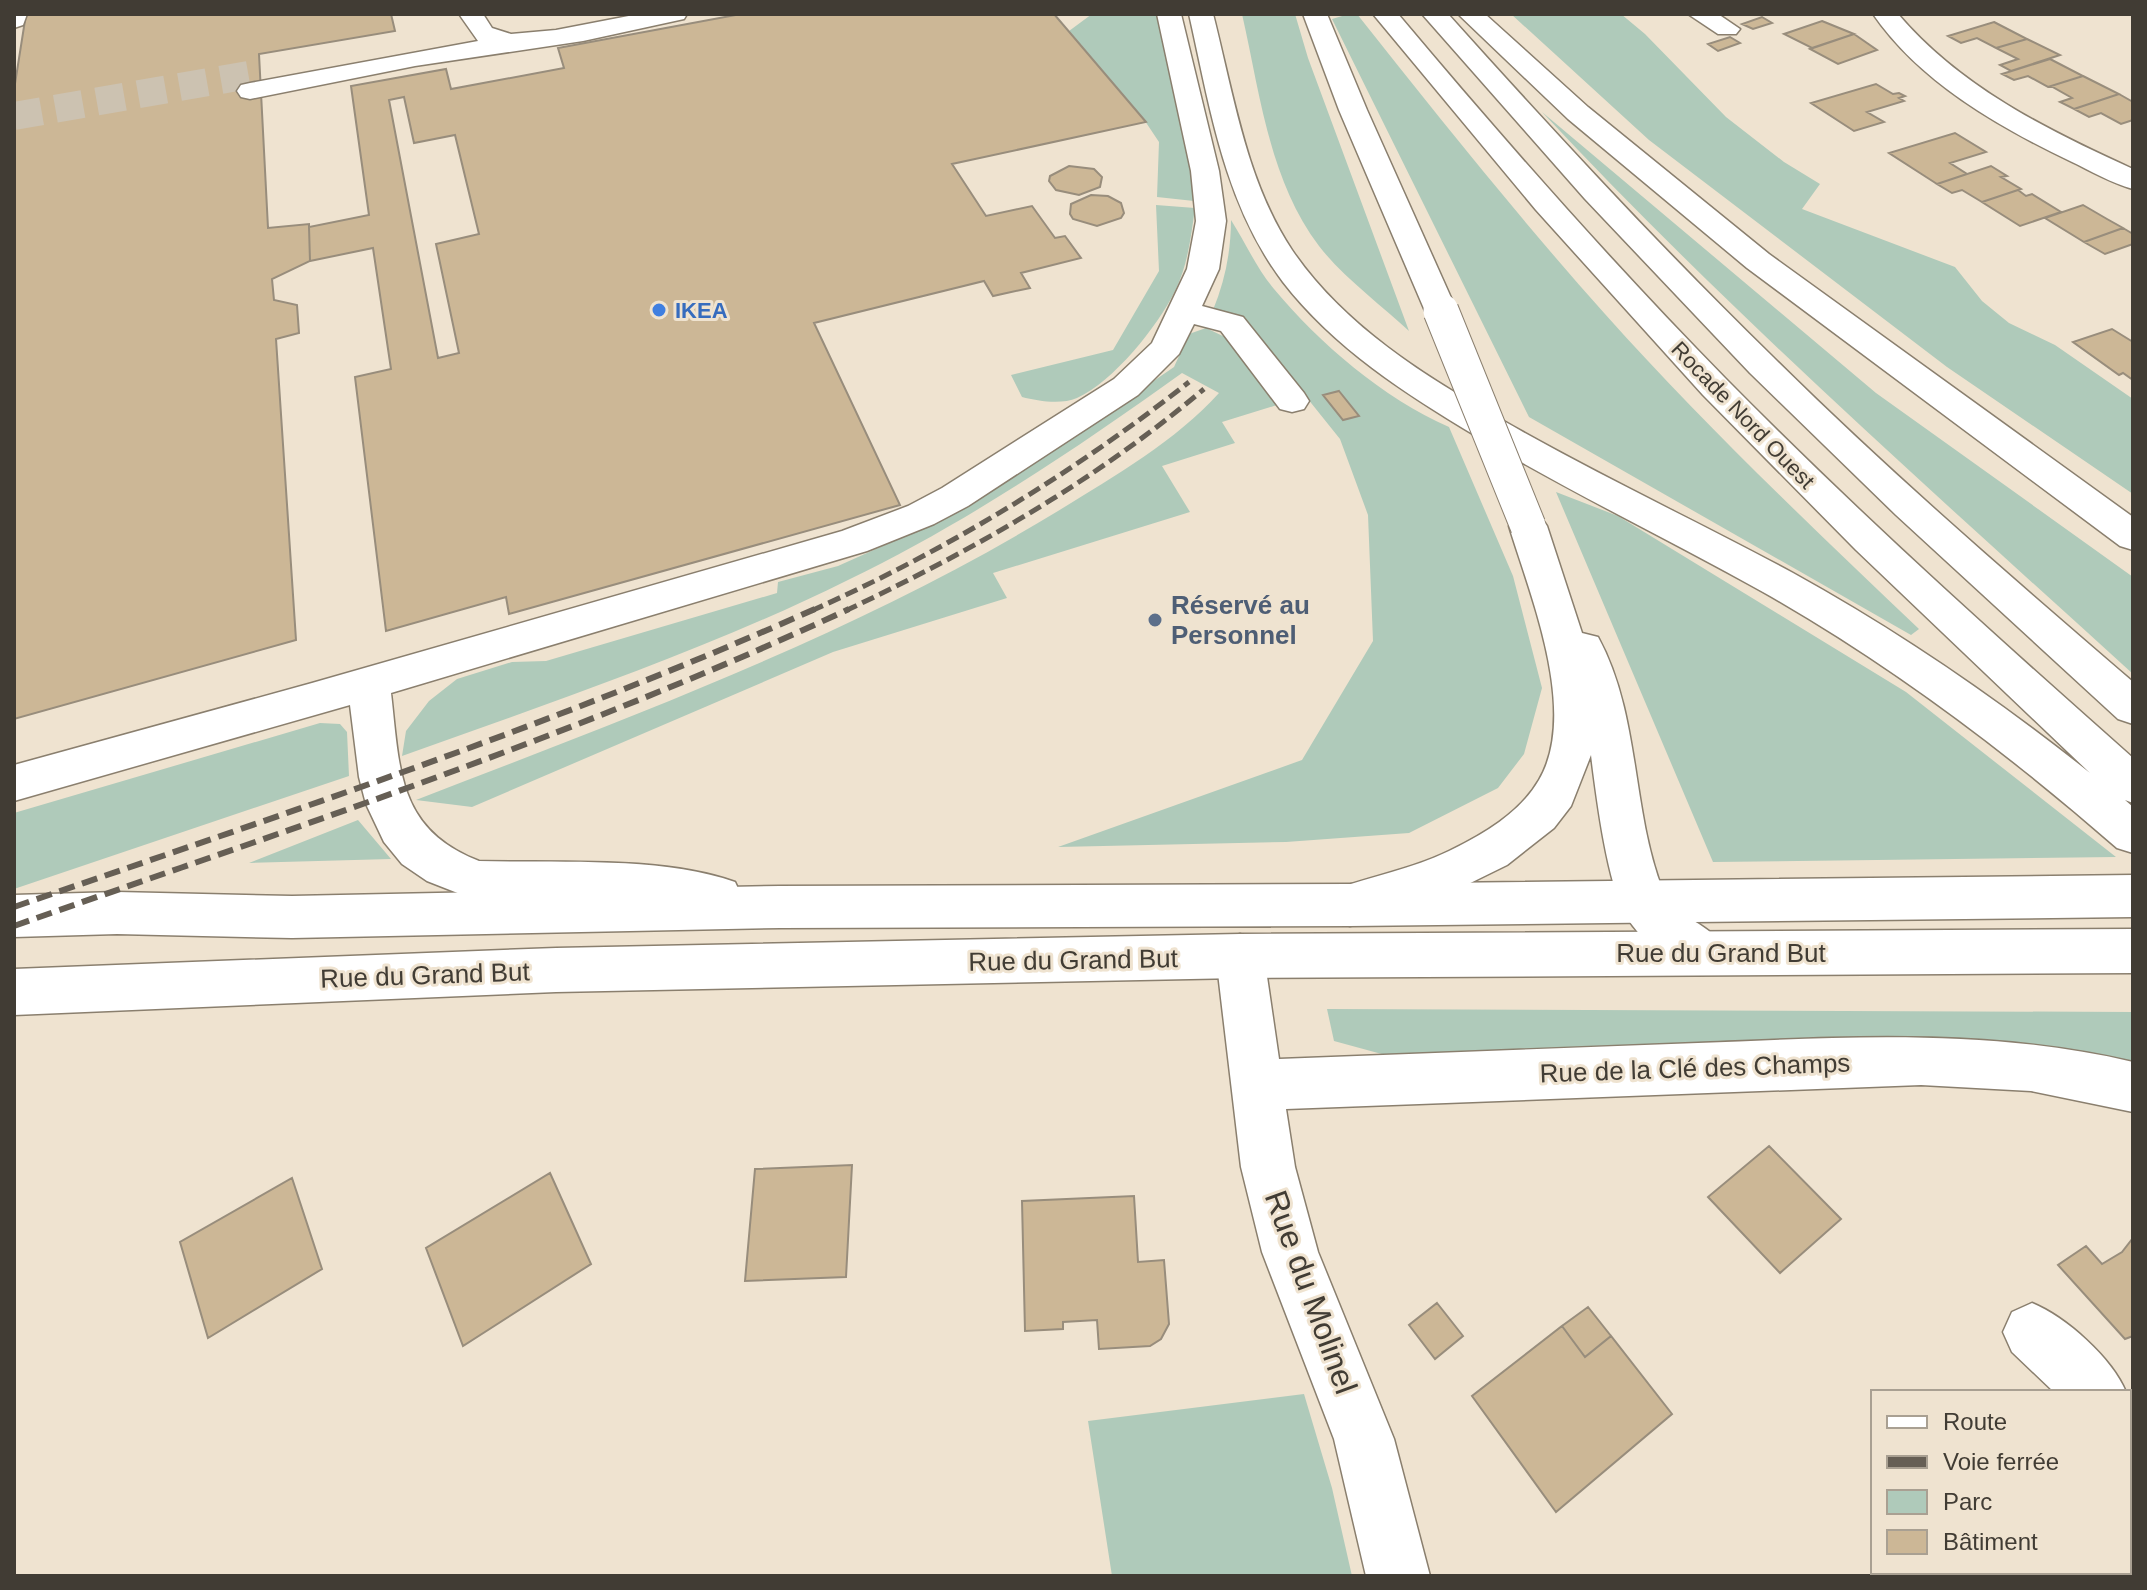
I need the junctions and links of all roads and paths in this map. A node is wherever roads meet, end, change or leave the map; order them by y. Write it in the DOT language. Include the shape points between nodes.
graph roads {
  1 [pos="462,14"];
  2 [pos="471,14"];
  3 [pos="675,14"];
  4 [pos="1169,14"];
  5 [pos="1201,14"];
  6 [pos="1315,14"];
  7 [pos="1385,14"];
  8 [pos="1434,14"];
  9 [pos="1470,14"];
  10 [pos="1700,14"];
  11 [pos="1885,14"];
  12 [pos="1727,29"];
  13 [pos="521,42"];
  14 [pos="2133,180"];
  15 [pos="1185,311"];
  16 [pos="1292,401"];
  17 [pos="1528,526"];
  18 [pos="2133,536"];
  19 [pos="369,683"];
  20 [pos="2133,707"];
  21 [pos="14,783"];
  22 [pos="2133,785"];
  23 [pos="2133,834"];
  24 [pos="2133,896"];
  25 [pos="1643,902"];
  26 [pos="1350,905"];
  27 [pos="780,907"];
  28 [pos="14,916"];
  29 [pos="2133,951"];
  30 [pos="1703,953"];
  31 [pos="1240,956"];
  32 [pos="14,992"];
  33 [pos="1255,1085"];
  34 [pos="2133,1087"];
  35 [pos="2032,1332"];
  36 [pos="2095,1390"];
  37 [pos="1398,1576"];
  1 -- 13 [label="main road" via="426,42 255,82"];
  2 -- 13 [label="main road" via="487,36"];
  3 -- 13 [label="main road"];
  4 -- 15 [label="main road" via="1210,195 1209,243"];
  5 -- 23 [label="main road" via="1247,191 1262,223 1297,278 1356,341 1512,442 1767,577 1892,650 1999,725"];
  6 -- 17 [label="main road, bridge"];
  7 -- 22 [label="main road, Rocade Nord Ouest" via="1545,203 1680,351 1832,505"];
  8 -- 20 [label="main road, Rocade Nord Ouest" via="1608,208 1790,393"];
  9 -- 18 [label="main road" via="1691,208"];
  10 -- 12 [label="main road"];
  11 -- 14 [label="main road" via="1917,49 1971,92 2046,138"];
  15 -- 16 [label="main road" via="1232,324"];
  15 -- 19 [label="main road" via="1167,347 1133,382 921,515 843,545"];
  17 -- 25 [label="main road" via="1596,679"];
  17 -- 26 [label="main road" via="1571,666 1571,747 1564,775 1534,818 1475,860 1424,884"];
  19 -- 21 [label="main road"];
  19 -- 27 [label="main road" via="383,792 391,814 403,836 451,873 478,881 649,886"];
  24 -- 25 [label="main road, Rue du Grand But"];
  25 -- 26 [label="main road, Rue du Grand But"];
  25 -- 30 [label="main road" via="1661,925"];
  26 -- 27 [label="main road, Rue du Grand But"];
  27 -- 28 [label="main road, Rue du Grand But" via="433,916"];
  29 -- 30 [label="main road, Rue du Grand But"];
  30 -- 31 [label="main road, Rue du Grand But"];
  31 -- 32 [label="main road, Rue du Grand But" via="527,971"];
  31 -- 33 [label="main road, Rue du Molinel"];
  33 -- 34 [label="main road, Rue de la Clé des Champs" via="1869,1061 2013,1065 2090,1075"];
  33 -- 37 [label="main road, Rue du Molinel" via="1268,1167 1290,1252 1364,1439"];
  35 -- 36 [label="main road"];
}
